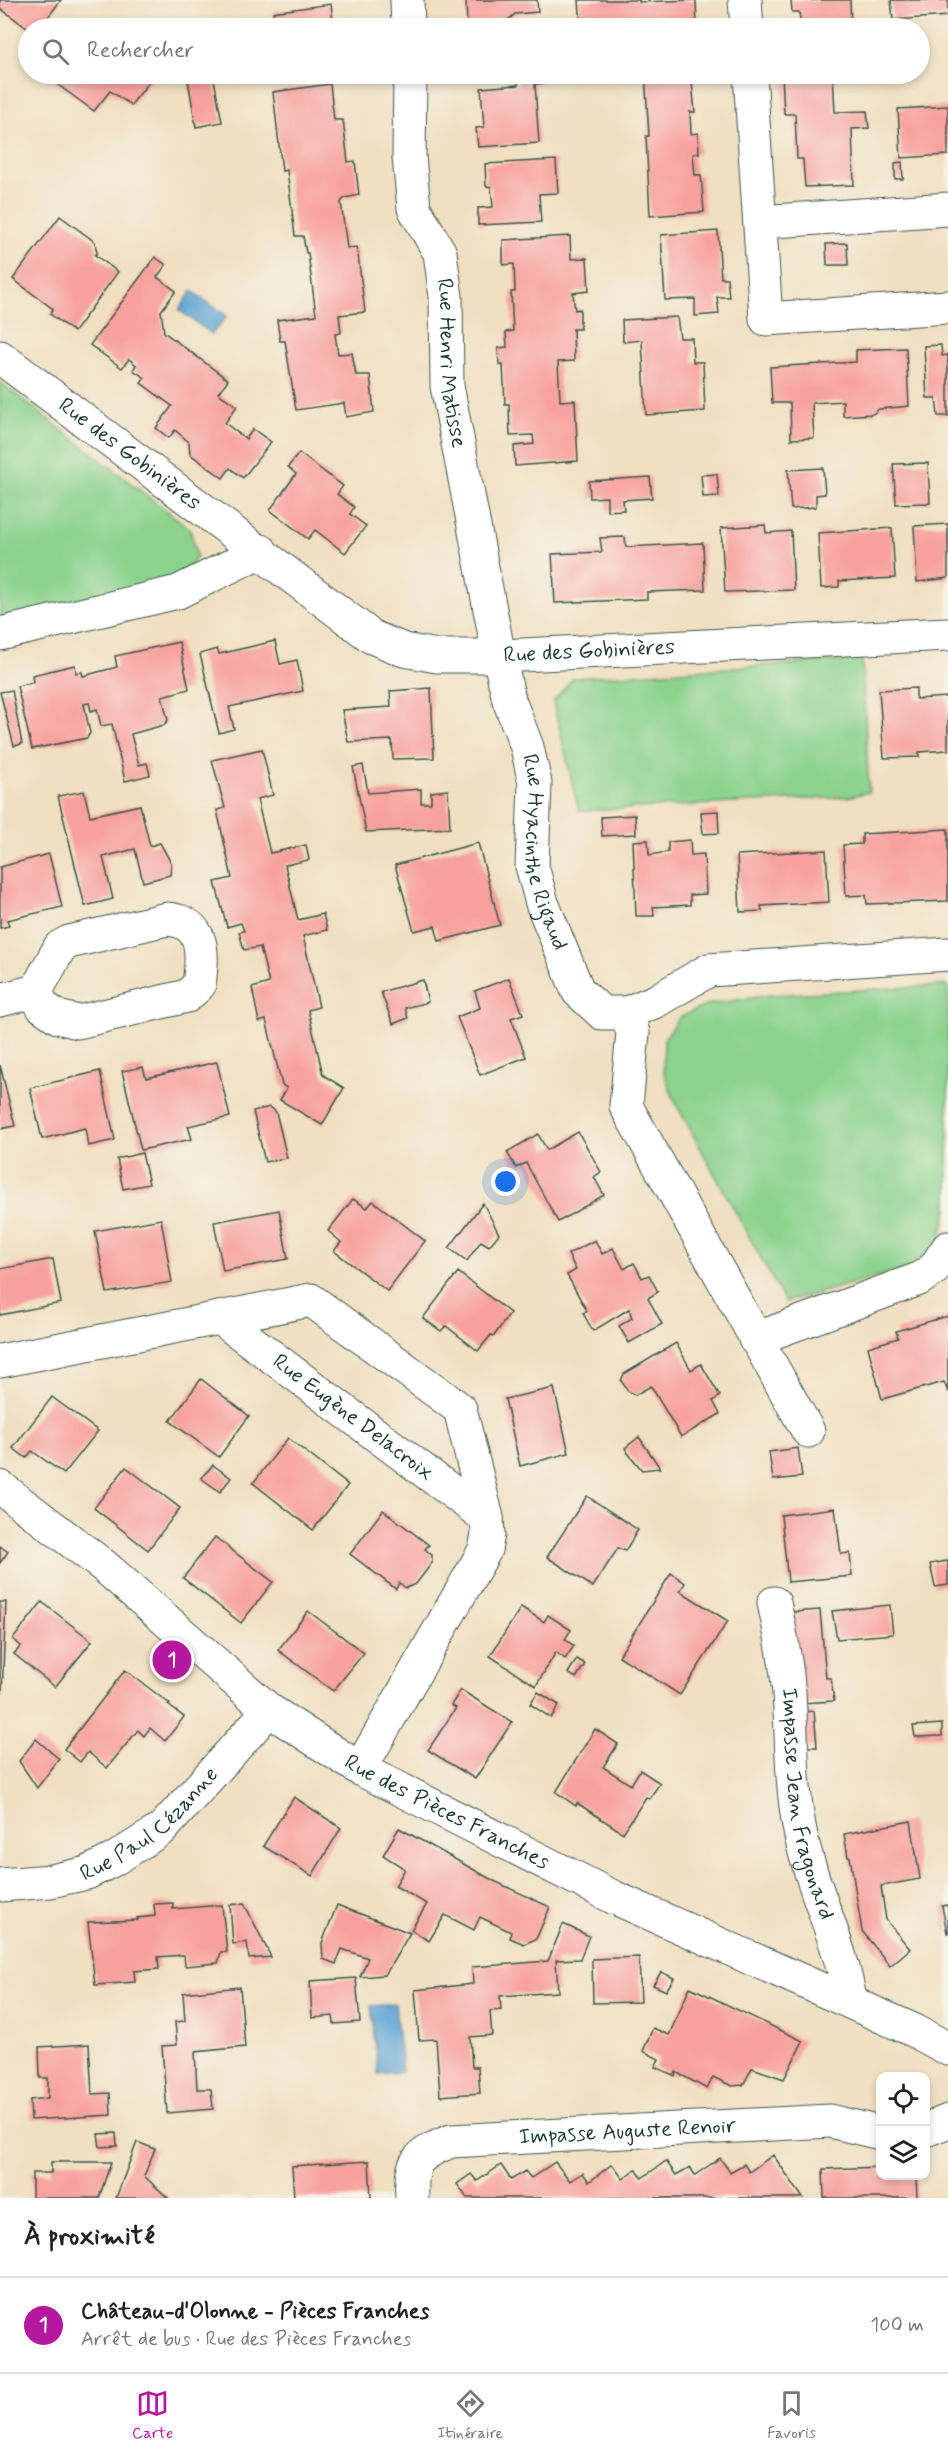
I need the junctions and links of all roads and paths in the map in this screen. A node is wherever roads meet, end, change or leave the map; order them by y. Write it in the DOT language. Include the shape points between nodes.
graph roads {
  1 [pos="407,0"];
  2 [pos="745,0"];
  3 [pos="408,18"];
  4 [pos="746,18"];
  5 [pos="410,84"];
  6 [pos="751,84"];
  7 [pos="948,209"];
  8 [pos="760,222"];
  9 [pos="948,307"];
  10 [pos="0,357"];
  11 [pos="261,551"];
  12 [pos="0,634"];
  13 [pos="948,634"];
  14 [pos="499,656"];
  15 [pos="948,954"];
  16 [pos="36,991"];
  17 [pos="0,1000"];
  18 [pos="627,1014"];
  19 [pos="948,1248"];
  20 [pos="220,1318"];
  21 [pos="755,1339"];
  22 [pos="0,1361"];
  23 [pos="808,1431"];
  24 [pos="0,1487"];
  25 [pos="487,1518"];
  26 [pos="774,1603"];
  27 [pos="269,1710"];
  28 [pos="360,1768"];
  29 [pos="0,1886"];
  30 [pos="850,2001"];
  31 [pos="948,2049"];
  32 [pos="948,2121"];
  33 [pos="930,2128"];
  34 [pos="876,2132"];
  35 [pos="412,2198"];
  1 -- 3 [label="street"];
  2 -- 4 [label="street"];
  5 -- 14 [label="street, Rue Henri Matisse" via="409,157 414,208 440,253 446,297 447,386"];
  6 -- 8 [label="street"];
  7 -- 8 [label="street"];
  8 -- 9 [label="street" via="766,319"];
  10 -- 11 [label="street, Rue des Gobinières"];
  11 -- 12 [label="street" via="178,592"];
  11 -- 14 [label="street, Rue des Gobinières" via="372,637 404,650 437,656"];
  13 -- 14 [label="street, Rue des Gobinières"];
  14 -- 18 [label="street, Rue Hyacinthe Rigaud" via="535,783 532,866 542,903 578,991 602,1013"];
  15 -- 18 [label="street" via="709,970"];
  16 -- 16 [label="street" via="42,1006 58,1017 78,1022 187,996 199,985 201,949 196,933 179,920 167,919 69,942 60,947"];
  16 -- 17 [label="street"];
  18 -- 21 [label="street" via="633,1033 626,1106"];
  19 -- 21 [label="street" via="934,1269 919,1279"];
  20 -- 22 [label="street"];
  20 -- 25 [label="street, Rue Eugène Delacroix"];
  20 -- 25 [label="street" via="311,1299 460,1409"];
  21 -- 23 [label="street"];
  24 -- 27 [label="street, Rue des Pièces Franches" via="104,1566"];
  25 -- 28 [label="street" via="485,1550"];
  26 -- 30 [label="street, Impasse Jean Fragonard" via="784,1647 799,1828 844,1969"];
  27 -- 28 [label="street, Rue des Pièces Franches"];
  27 -- 29 [label="street, Rue Paul Cézanne" via="162,1829 87,1873"];
  28 -- 30 [label="street, Rue des Pièces Franches" via="613,1897"];
  30 -- 31 [label="street, Rue des Pièces Franches"];
  32 -- 33 [label="street"];
  34 -- 35 [label="street, Impasse Auguste Renoir" via="830,2121 451,2141 415,2162"];
}
